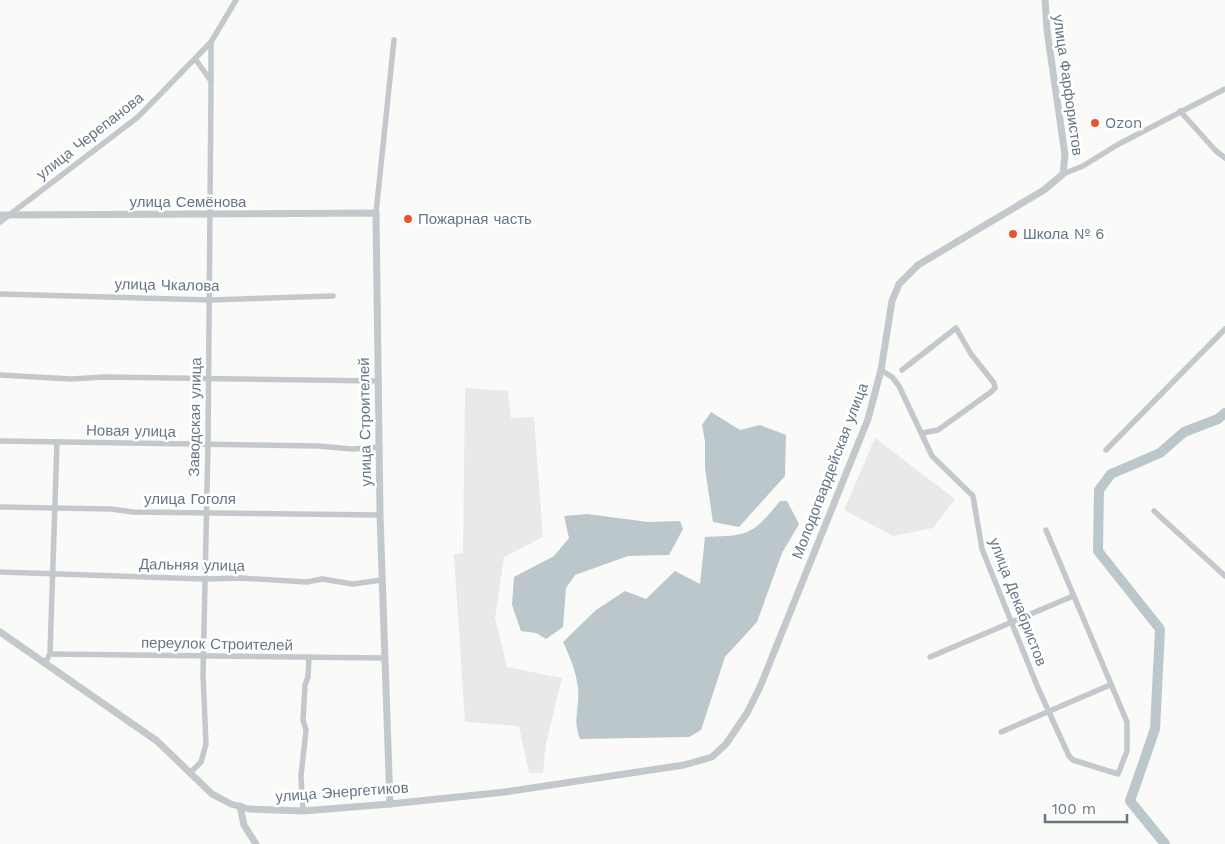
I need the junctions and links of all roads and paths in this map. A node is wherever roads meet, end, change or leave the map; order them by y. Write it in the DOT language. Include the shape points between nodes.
graph roads {
  1 [pos="236,0"];
  2 [pos="1045,0"];
  3 [pos="394,40"];
  4 [pos="211,42"];
  5 [pos="196,60"];
  6 [pos="211,81"];
  7 [pos="1225,89"];
  8 [pos="1180,111"];
  9 [pos="1225,158"];
  10 [pos="1063,174"];
  11 [pos="376,213"];
  12 [pos="10,214"];
  13 [pos="210,214"];
  14 [pos="0,215"];
  15 [pos="0,222"];
  16 [pos="0,294"];
  17 [pos="333,296"];
  18 [pos="210,300"];
  19 [pos="1225,329"];
  20 [pos="882,370"];
  21 [pos="902,370"];
  22 [pos="0,375"];
  23 [pos="208,380"];
  24 [pos="379,381"];
  25 [pos="922,433"];
  26 [pos="0,441"];
  27 [pos="57,442"];
  28 [pos="208,444"];
  29 [pos="380,447"];
  30 [pos="1106,450"];
  31 [pos="0,507"];
  32 [pos="56,508"];
  33 [pos="206,511"];
  34 [pos="1154,511"];
  35 [pos="380,515"];
  36 [pos="1046,530"];
  37 [pos="0,572"];
  38 [pos="52,573"];
  39 [pos="1225,576"];
  40 [pos="204,579"];
  41 [pos="382,580"];
  42 [pos="1073,596"];
  43 [pos="1012,622"];
  44 [pos="0,632"];
  45 [pos="50,654"];
  46 [pos="203,655"];
  47 [pos="309,657"];
  48 [pos="930,657"];
  49 [pos="384,658"];
  50 [pos="45,663"];
  51 [pos="1110,685"];
  52 [pos="1048,710"];
  53 [pos="1001,732"];
  54 [pos="712,757"];
  55 [pos="190,773"];
  56 [pos="390,804"];
  57 [pos="240,806"];
  58 [pos="303,811"];
  59 [pos="256,844"];
  1 -- 4 [label="street"];
  2 -- 10 [label="street, улица Фарфористов" via="1066,163"];
  3 -- 11 [label="street, улица Строителей"];
  4 -- 5 [label="street, улица Черепанова"];
  4 -- 6 [label="street, Заводская улица"];
  5 -- 6 [label="street"];
  5 -- 12 [label="street, улица Черепанова" via="133,121"];
  6 -- 13 [label="street, Заводская улица"];
  7 -- 8 [label="street, Молодогвардейская улица"];
  8 -- 9 [label="street"];
  8 -- 10 [label="street, Молодогвардейская улица"];
  10 -- 20 [label="street, Молодогвардейская улица" via="1044,190 918,265 898,284 892,301"];
  11 -- 13 [label="street, улица Семёнова"];
  11 -- 24 [label="street, улица Строителей"];
  12 -- 13 [label="street, улица Семёнова"];
  12 -- 14 [label="street, улица Семёнова"];
  12 -- 15 [label="street, улица Черепанова"];
  13 -- 18 [label="street, Заводская улица"];
  16 -- 18 [label="street, улица Чкалова"];
  17 -- 18 [label="street, улица Чкалова"];
  18 -- 23 [label="street, Заводская улица"];
  19 -- 30 [label="street"];
  20 -- 25 [label="street, улица Декабристов" via="899,386"];
  20 -- 54 [label="street, Молодогвардейская улица" via="868,419 760,687 732,738"];
  21 -- 25 [label="street" via="956,328 994,383 995,388 991,392 938,430"];
  22 -- 23 [label="street"];
  23 -- 24 [label="street"];
  23 -- 28 [label="street, Заводская улица"];
  24 -- 29 [label="street, улица Строителей"];
  25 -- 43 [label="street, улица Декабристов" via="937,463 973,496 982,549"];
  26 -- 27 [label="street, Новая улица"];
  27 -- 28 [label="street, Новая улица"];
  27 -- 32 [label="street"];
  28 -- 29 [label="street, Новая улица"];
  28 -- 33 [label="street, Заводская улица"];
  29 -- 35 [label="street, улица Строителей"];
  31 -- 32 [label="street, улица Гоголя"];
  32 -- 33 [label="street, улица Гоголя"];
  32 -- 38 [label="street"];
  33 -- 35 [label="street, улица Гоголя"];
  33 -- 40 [label="street, Заводская улица"];
  34 -- 39 [label="street"];
  35 -- 41 [label="street, улица Строителей"];
  36 -- 42 [label="street"];
  37 -- 38 [label="street, Дальняя улица"];
  38 -- 40 [label="street, Дальняя улица"];
  38 -- 45 [label="street"];
  40 -- 41 [label="street, Дальняя улица" via="307,582 322,579 354,584"];
  40 -- 46 [label="street, Заводская улица"];
  41 -- 49 [label="street, улица Строителей"];
  42 -- 43 [label="street"];
  42 -- 51 [label="street"];
  43 -- 48 [label="street"];
  43 -- 52 [label="street, улица Декабристов"];
  44 -- 50 [label="street, улица Энергетиков"];
  45 -- 46 [label="street, переулок Строителей"];
  45 -- 50 [label="street"];
  46 -- 47 [label="street, переулок Строителей"];
  46 -- 55 [label="street, Заводская улица" via="206,744 201,762"];
  47 -- 49 [label="street, переулок Строителей"];
  47 -- 58 [label="street" via="301,776"];
  49 -- 56 [label="street, улица Строителей"];
  50 -- 55 [label="street, улица Энергетиков" via="153,738"];
  51 -- 52 [label="street"];
  51 -- 52 [label="street, улица Декабристов" via="1121,706 1129,734 1127,751 1118,774 1073,760"];
  52 -- 53 [label="street"];
  54 -- 56 [label="street, улица Энергетиков" via="684,765 505,792"];
  55 -- 57 [label="street, улица Энергетиков" via="212,794"];
  56 -- 58 [label="street, улица Энергетиков"];
  57 -- 58 [label="street, улица Энергетиков"];
  57 -- 59 [label="street" via="244,826"];
}
